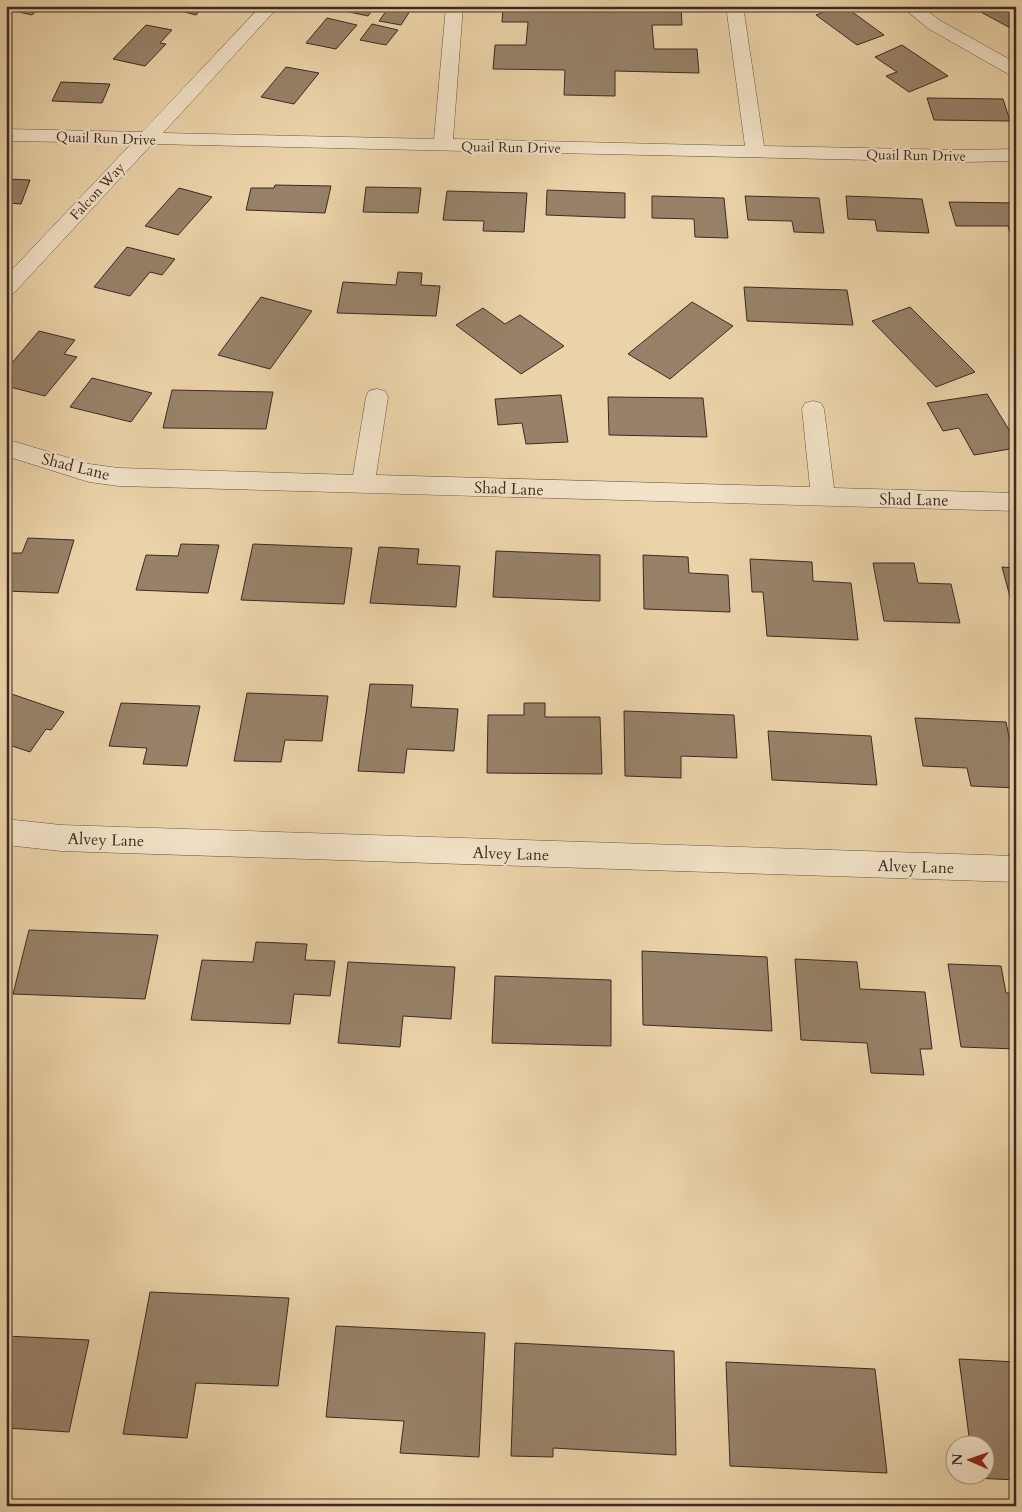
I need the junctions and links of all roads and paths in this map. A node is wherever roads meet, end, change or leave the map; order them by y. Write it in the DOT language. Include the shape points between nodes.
graph roads {
  1 [pos="271,6"];
  2 [pos="455,6"];
  3 [pos="734,6"];
  4 [pos="909,6"];
  5 [pos="1016,71"];
  6 [pos="6,135"];
  7 [pos="146,139"];
  8 [pos="443,145"];
  9 [pos="755,152"];
  10 [pos="1016,155"];
  11 [pos="6,289"];
  12 [pos="377,397"];
  13 [pos="813,410"];
  14 [pos="6,448"];
  15 [pos="363,484"];
  16 [pos="823,497"];
  17 [pos="1016,502"];
  18 [pos="6,832"];
  19 [pos="1016,869"];
  1 -- 7 [label="street, Falcon Way"];
  2 -- 8 [label="street"];
  3 -- 9 [label="street"];
  4 -- 5 [label="street" via="935,25"];
  6 -- 7 [label="street, Quail Run Drive"];
  7 -- 8 [label="street, Quail Run Drive"];
  7 -- 11 [label="street, Falcon Way"];
  8 -- 9 [label="street, Quail Run Drive"];
  9 -- 10 [label="street, Quail Run Drive"];
  12 -- 15 [label="street"];
  13 -- 16 [label="street"];
  14 -- 15 [label="street, Shad Lane" via="89,473 119,477"];
  15 -- 16 [label="street, Shad Lane"];
  16 -- 17 [label="street, Shad Lane"];
  18 -- 19 [label="street, Alvey Lane" via="61,838"];
}
